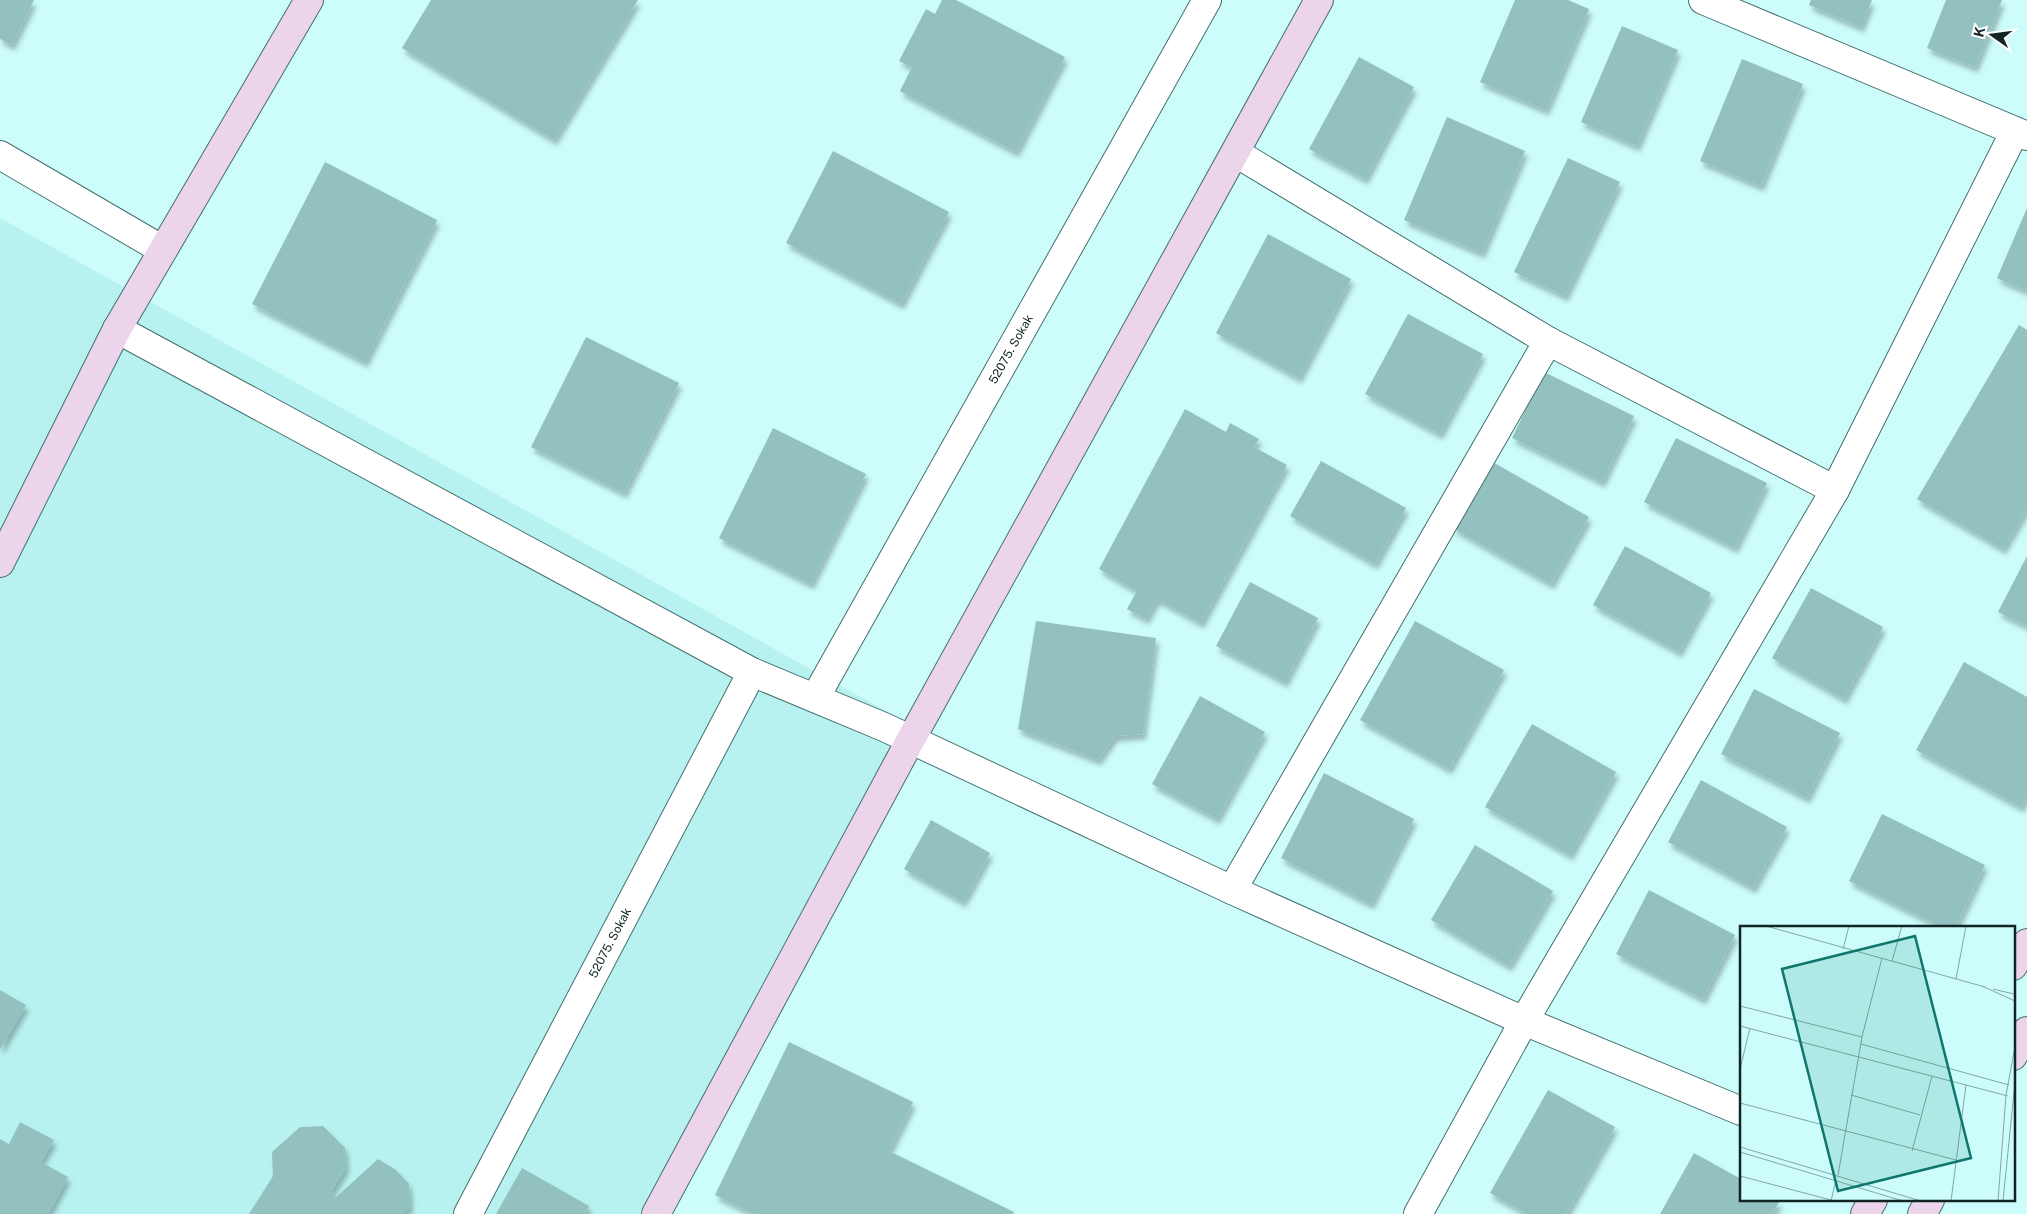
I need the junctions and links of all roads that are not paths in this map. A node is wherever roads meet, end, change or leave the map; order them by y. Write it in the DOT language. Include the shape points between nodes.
graph roads {
  1 [pos="309,0"];
  2 [pos="1206,0"];
  3 [pos="1319,0"];
  4 [pos="1703,0"];
  5 [pos="2021,134"];
  6 [pos="1236,153"];
  7 [pos="0,156"];
  8 [pos="163,250"];
  9 [pos="117,329"];
  10 [pos="1548,341"];
  11 [pos="1835,490"];
  12 [pos="0,563"];
  13 [pos="752,672"];
  14 [pos="815,698"];
  15 [pos="910,741"];
  16 [pos="1232,890"];
  17 [pos="2027,944"];
  18 [pos="2014,964"];
  19 [pos="1524,1021"];
  20 [pos="2027,1030"];
  21 [pos="2014,1054"];
  22 [pos="1740,1111"];
  23 [pos="1872,1202"];
  24 [pos="468,1214"];
  25 [pos="656,1214"];
  26 [pos="1418,1214"];
  27 [pos="1865,1214"];
  1 -- 8 [label="street"];
  2 -- 14 [label="street, 52075. Sokak"];
  3 -- 6 [label="street"];
  4 -- 5 [label="street"];
  5 -- 11 [label="street"];
  6 -- 10 [label="street"];
  6 -- 15 [label="street"];
  7 -- 8 [label="street"];
  8 -- 9 [label="street"];
  9 -- 12 [label="street"];
  9 -- 13 [label="street"];
  10 -- 11 [label="street"];
  10 -- 16 [label="street"];
  11 -- 19 [label="street"];
  13 -- 14 [label="street"];
  13 -- 24 [label="street, 52075. Sokak"];
  14 -- 15 [label="street"];
  15 -- 16 [label="street"];
  15 -- 25 [label="street"];
  16 -- 19 [label="street"];
  17 -- 18 [label="street"];
  19 -- 22 [label="street"];
  19 -- 26 [label="street"];
  20 -- 21 [label="street"];
  23 -- 27 [label="street"];
}
